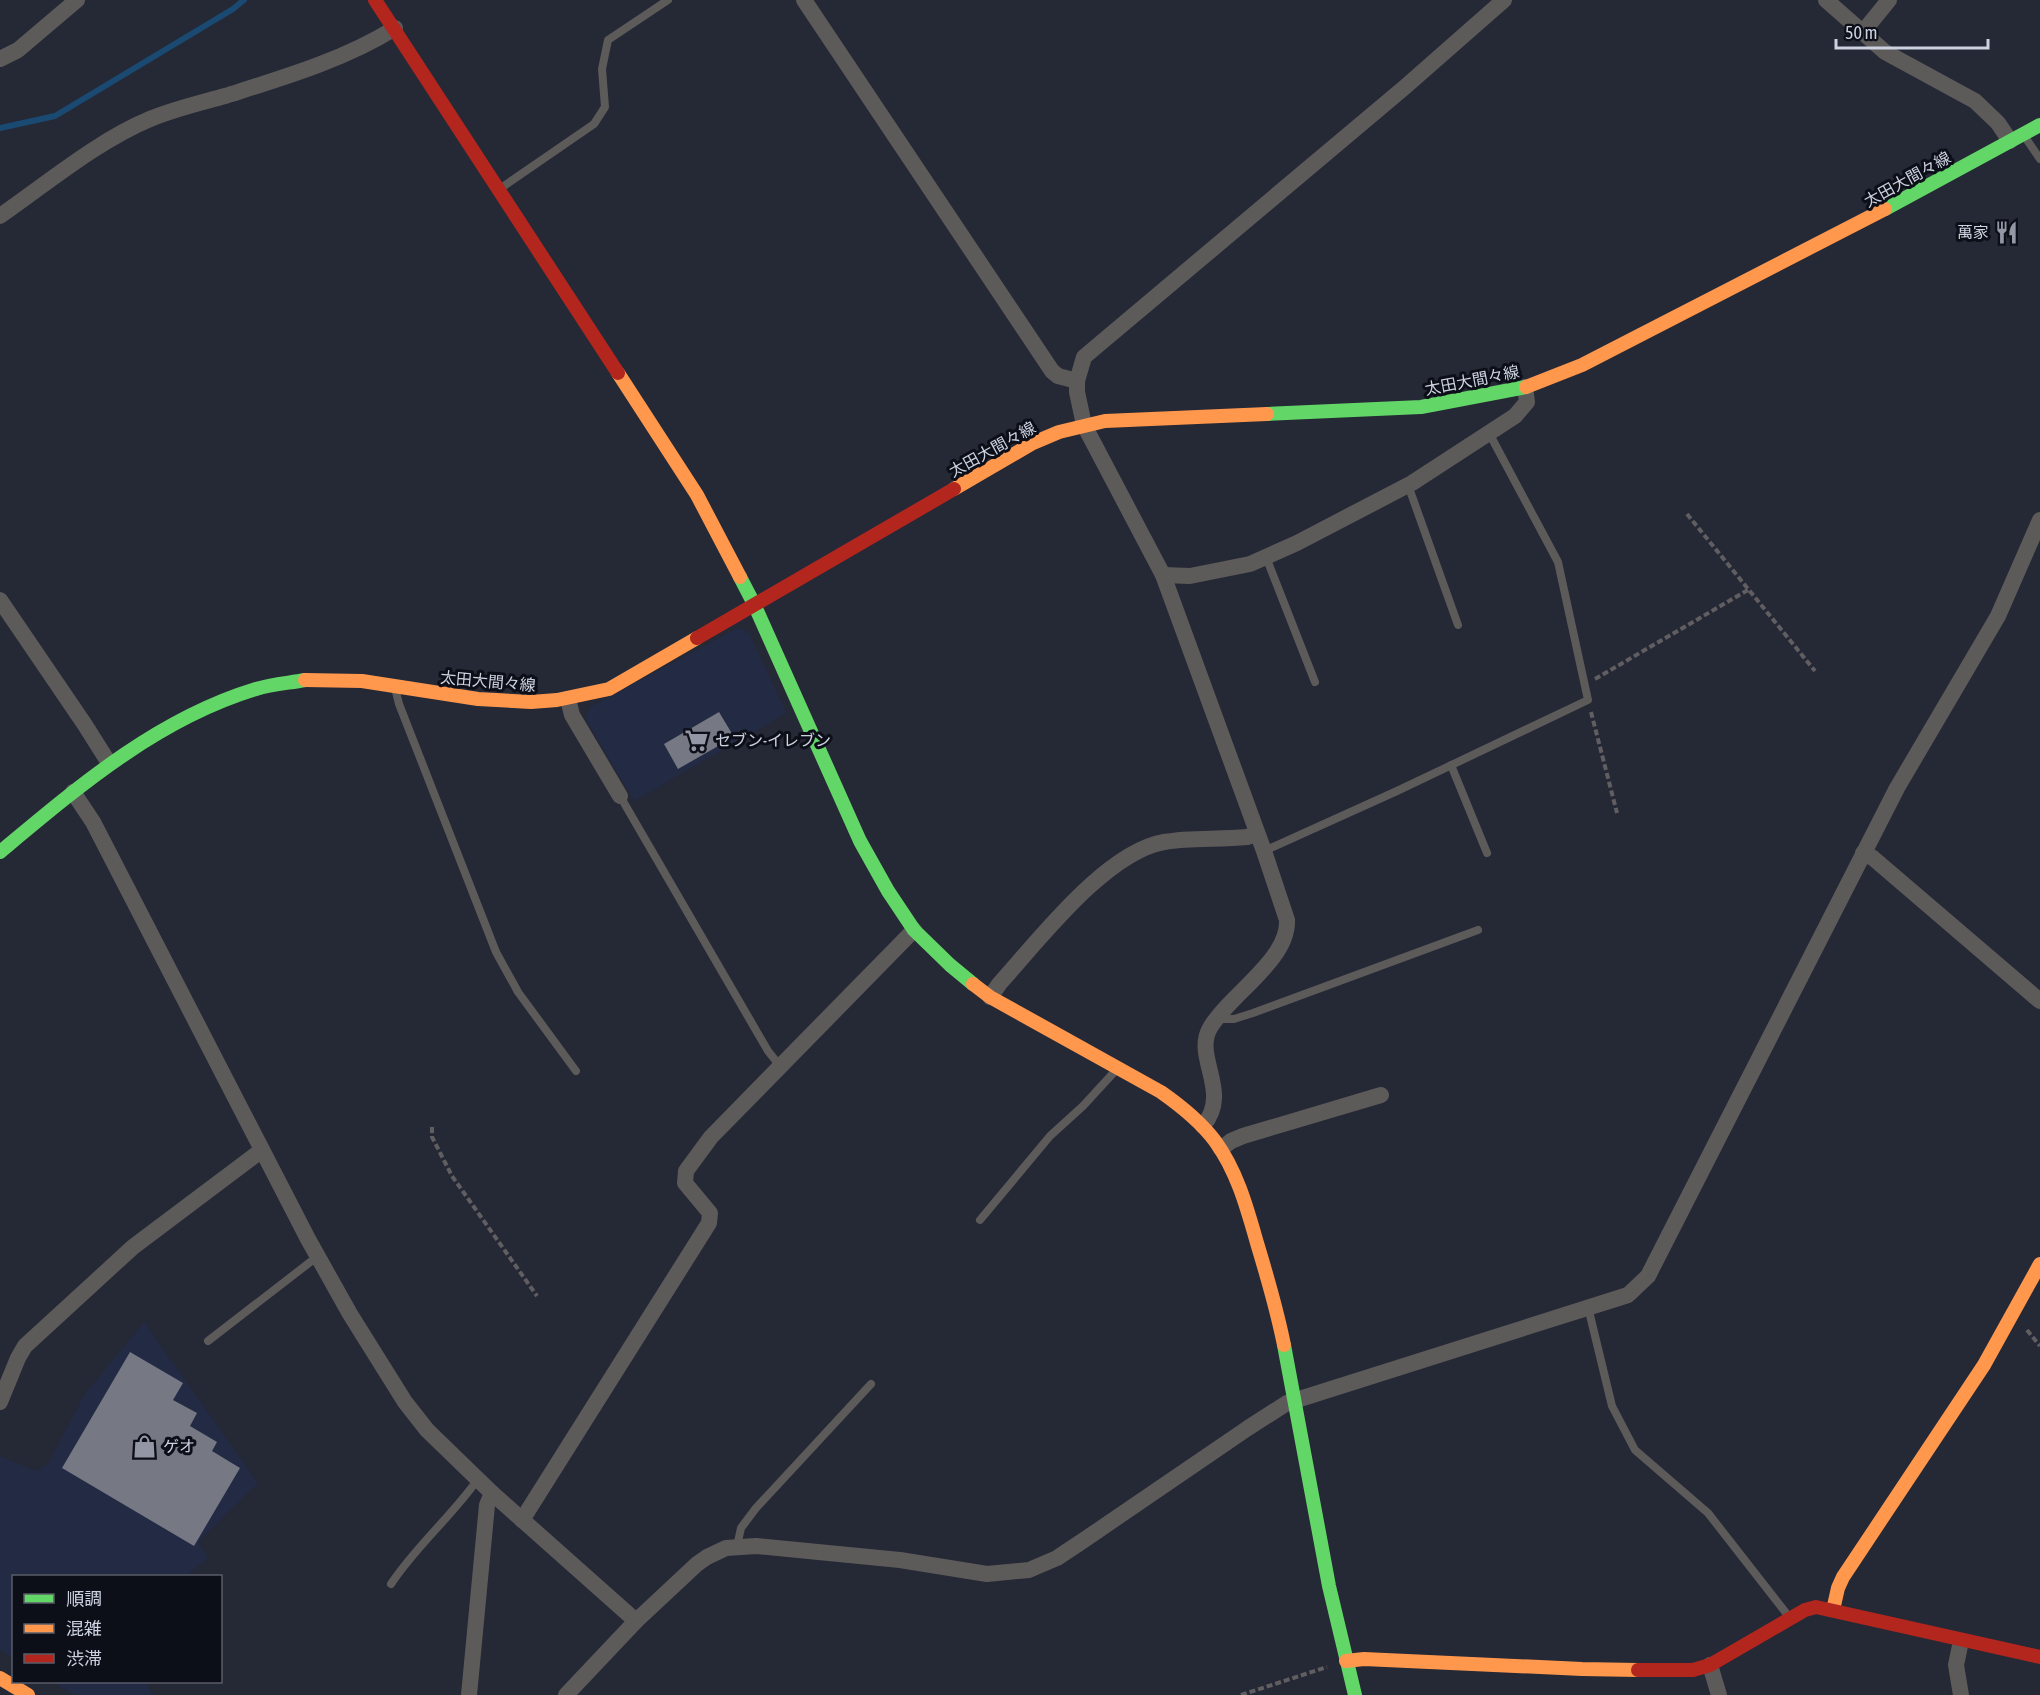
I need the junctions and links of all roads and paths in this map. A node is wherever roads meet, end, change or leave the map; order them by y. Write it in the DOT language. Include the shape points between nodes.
graph roads {
  1 [pos="77,0"];
  2 [pos="375,0"];
  3 [pos="668,0"];
  4 [pos="1504,0"];
  5 [pos="1826,0"];
  6 [pos="1888,0"];
  7 [pos="812,4"];
  8 [pos="395,28"];
  9 [pos="1863,32"];
  10 [pos="0,59"];
  11 [pos="2040,125"];
  12 [pos="2017,138"];
  13 [pos="2040,159"];
  14 [pos="499,189"];
  15 [pos="0,216"];
  16 [pos="1077,381"];
  17 [pos="1526,387"];
  18 [pos="1084,425"];
  19 [pos="1489,433"];
  20 [pos="1408,485"];
  21 [pos="1687,514"];
  22 [pos="2040,520"];
  23 [pos="1266,556"];
  24 [pos="1163,575"];
  25 [pos="1748,590"];
  26 [pos="0,600"];
  27 [pos="754,604"];
  28 [pos="1458,625"];
  29 [pos="1815,671"];
  30 [pos="1315,682"];
  31 [pos="1585,686"];
  32 [pos="396,688"];
  33 [pos="568,699"];
  34 [pos="1588,700"];
  35 [pos="109,763"];
  36 [pos="1451,765"];
  37 [pos="73,792"];
  38 [pos="620,796"];
  39 [pos="1617,813"];
  40 [pos="1257,834"];
  41 [pos="1264,851"];
  42 [pos="0,852"];
  43 [pos="1487,853"];
  44 [pos="1863,853"];
  45 [pos="914,930"];
  46 [pos="1478,930"];
  47 [pos="990,997"];
  48 [pos="2040,1001"];
  49 [pos="1217,1020"];
  50 [pos="780,1066"];
  51 [pos="1118,1068"];
  52 [pos="576,1071"];
  53 [pos="1381,1095"];
  54 [pos="1203,1126"];
  55 [pos="432,1127"];
  56 [pos="1221,1149"];
  57 [pos="262,1150"];
  58 [pos="980,1220"];
  59 [pos="318,1256"];
  60 [pos="2040,1264"];
  61 [pos="537,1296"];
  62 [pos="1588,1308"];
  63 [pos="208,1341"];
  64 [pos="871,1384"];
  65 [pos="1297,1400"];
  66 [pos="0,1402"];
  67 [pos="478,1479"];
  68 [pos="492,1493"];
  69 [pos="522,1520"];
  70 [pos="737,1546"];
  71 [pos="391,1584"];
  72 [pos="1833,1610"];
  73 [pos="1791,1618"];
  74 [pos="636,1621"];
  75 [pos="1960,1641"];
  76 [pos="2040,1658"];
  77 [pos="1346,1661"];
  78 [pos="1710,1665"];
  79 [pos="1331,1666"];
  80 [pos="0,1678"];
  81 [pos="28,1695"];
  82 [pos="469,1695"];
  83 [pos="566,1695"];
  84 [pos="1240,1695"];
  85 [pos="1355,1695"];
  86 [pos="1719,1695"];
  87 [pos="1960,1695"];
  1 -- 10 [label="street" via="18,50"];
  2 -- 8 [label="street"];
  3 -- 14 [label="lane" via="608,40 602,69 605,107 594,124"];
  4 -- 16 [label="street" via="1084,357"];
  5 -- 9 [label="street"];
  6 -- 9 [label="street"];
  7 -- 16 [label="street" via="1052,371"];
  8 -- 14 [label="street"];
  8 -- 15 [label="street" via="378,39 290,74 148,119 101,146"];
  9 -- 12 [label="street" via="1885,52 1975,101"];
  11 -- 12 [label="street, 太田大間々線"];
  12 -- 13 [label="lane"];
  12 -- 17 [label="street, 太田大間々線" via="1849,229 1582,364"];
  14 -- 27 [label="street" via="698,495"];
  16 -- 18 [label="street"];
  17 -- 18 [label="street, 太田大間々線" via="1420,407"];
  17 -- 19 [label="street" via="1527,402 1523,408"];
  18 -- 24 [label="street"];
  18 -- 27 [label="street, 太田大間々線" via="1033,443"];
  19 -- 20 [label="street"];
  19 -- 31 [label="lane" via="1558,562"];
  20 -- 23 [label="street"];
  20 -- 28 [label="lane"];
  21 -- 25 [label="path"];
  22 -- 44 [label="street" via="1998,616"];
  23 -- 24 [label="street" via="1250,564 1190,576"];
  23 -- 30 [label="lane"];
  24 -- 40 [label="street"];
  25 -- 29 [label="path"];
  25 -- 31 [label="path"];
  26 -- 35 [label="street"];
  27 -- 33 [label="street, 太田大間々線" via="609,689"];
  27 -- 45 [label="street" via="860,841"];
  31 -- 34 [label="lane"];
  32 -- 33 [label="street, 太田大間々線" via="504,702"];
  32 -- 35 [label="street, 太田大間々線" via="362,681 327,680 261,688 215,702 154,733"];
  32 -- 52 [label="lane" via="496,952 518,992"];
  33 -- 38 [label="street" via="572,715"];
  34 -- 36 [label="lane"];
  34 -- 39 [label="path"];
  35 -- 37 [label="street, 太田大間々線"];
  36 -- 41 [label="lane"];
  36 -- 43 [label="lane"];
  37 -- 42 [label="street, 太田大間々線"];
  37 -- 57 [label="street" via="93,822"];
  38 -- 50 [label="lane"];
  40 -- 41 [label="street"];
  40 -- 47 [label="street" via="1163,842 1125,859 1095,880"];
  41 -- 49 [label="street" via="1287,930 1278,951"];
  44 -- 48 [label="street"];
  44 -- 62 [label="street" via="1648,1276 1628,1295"];
  45 -- 47 [label="street"];
  45 -- 50 [label="street"];
  46 -- 49 [label="lane" via="1252,1013"];
  47 -- 51 [label="street"];
  49 -- 54 [label="street" via="1207,1039 1214,1103"];
  50 -- 69 [label="street" via="711,1137 686,1171 685,1183 710,1214 709,1223"];
  51 -- 54 [label="street" via="1168,1097"];
  51 -- 58 [label="lane" via="1050,1136"];
  53 -- 56 [label="street" via="1244,1136"];
  54 -- 56 [label="street"];
  55 -- 61 [label="path" via="432,1137 452,1176"];
  56 -- 65 [label="street" via="1239,1187 1272,1291"];
  57 -- 59 [label="street"];
  57 -- 66 [label="street" via="133,1246 25,1346"];
  59 -- 63 [label="lane"];
  59 -- 67 [label="street" via="405,1402 427,1430"];
  60 -- 72 [label="street" via="1984,1365 1843,1577"];
  62 -- 65 [label="street"];
  62 -- 73 [label="lane" via="1612,1406 1635,1450 1708,1513"];
  64 -- 70 [label="lane" via="756,1508 741,1528"];
  65 -- 70 [label="street" via="1256,1422 1057,1558 1029,1570 987,1574 900,1560"];
  65 -- 77 [label="street"];
  67 -- 68 [label="street"];
  67 -- 71 [label="lane"];
  68 -- 69 [label="street"];
  68 -- 82 [label="street" via="487,1505"];
  69 -- 74 [label="street"];
  70 -- 74 [label="street" via="707,1557"];
  72 -- 73 [label="street" via="1816,1607"];
  72 -- 75 [label="street"];
  73 -- 78 [label="street"];
  74 -- 83 [label="street"];
  75 -- 76 [label="street"];
  75 -- 87 [label="street" via="1956,1665"];
  77 -- 78 [label="street" via="1685,1671"];
  77 -- 85 [label="street"];
  78 -- 86 [label="street"];
  79 -- 84 [label="path"];
  80 -- 81 [label="street"];
}
